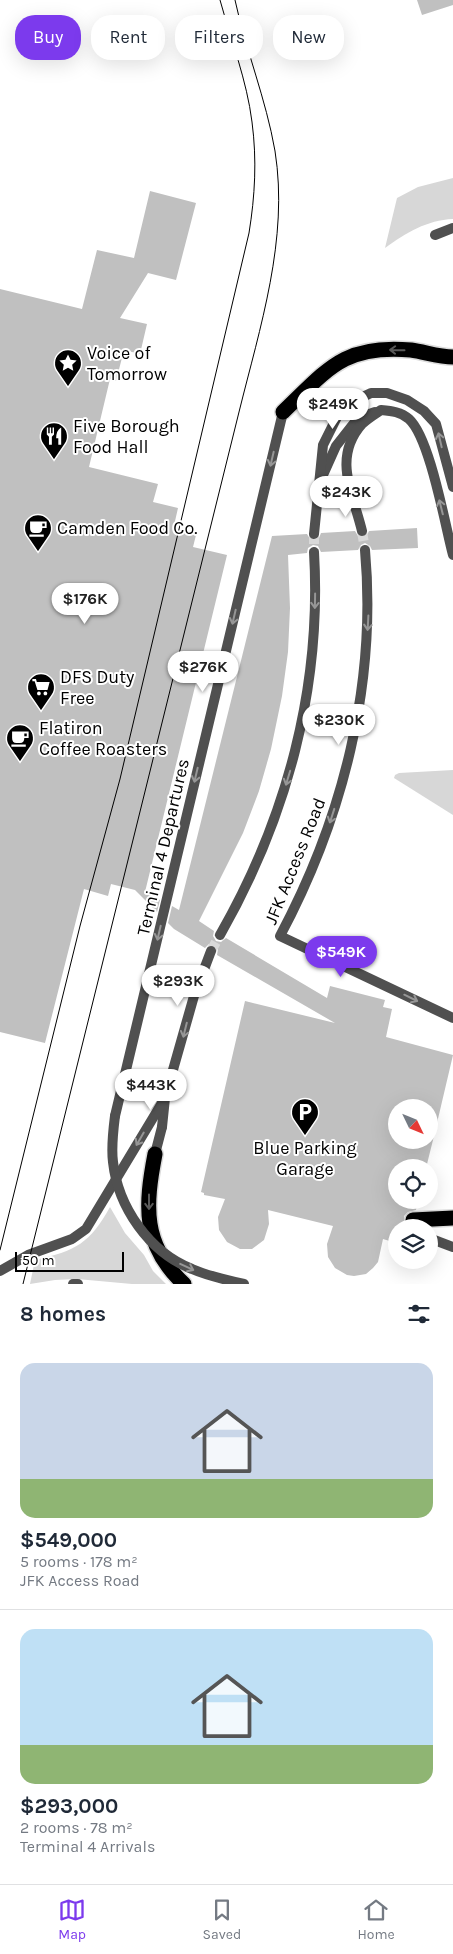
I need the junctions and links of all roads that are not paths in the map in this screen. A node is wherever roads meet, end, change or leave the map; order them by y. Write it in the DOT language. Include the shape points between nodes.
graph roads {
  1 [pos="453,228"];
  2 [pos="435,235"];
  3 [pos="453,357"];
  4 [pos="381,410"];
  5 [pos="283,412"];
  6 [pos="319,485"];
  7 [pos="453,488"];
  8 [pos="362,531"];
  9 [pos="314,534"];
  10 [pos="365,550"];
  11 [pos="314,552"];
  12 [pos="453,555"];
  13 [pos="220,935"];
  14 [pos="211,951"];
  15 [pos="453,1018"];
  16 [pos="165,1098"];
  17 [pos="155,1154"];
  18 [pos="453,1218"];
  19 [pos="433,1219"];
  20 [pos="438,1241"];
  21 [pos="453,1247"];
  22 [pos="0,1270"];
  23 [pos="73,1284"];
  24 [pos="78,1284"];
  25 [pos="184,1284"];
  26 [pos="244,1284"];
  1 -- 2 [label="street"];
  3 -- 5 [label="highway, one-way" via="411,350 374,350 355,354 335,363"];
  4 -- 6 [label="street" via="358,418 336,446"];
  4 -- 8 [label="street" via="363,423 346,453 345,467"];
  12 -- 4 [label="street, one-way" via="429,460 419,434 404,416"];
  5 -- 26 [label="street, Terminal 4 Departures, one-way, bridge" via="121,1090 112,1148 122,1198 133,1220 150,1240 191,1269"];
  7 -- 6 [label="street, one-way" via="436,424 407,400 387,393 371,393 339,413 323,446"];
  6 -- 9 [label="street"];
  10 -- 15 [label="street, JFK Access Road, one-way" via="368,619 352,744 323,842 280,936"];
  11 -- 13 [label="street, one-way" via="316,606 313,652 296,750 266,844"];
  14 -- 16 [label="street, one-way" via="196,988"];
  16 -- 17 [label="street"];
  16 -- 22 [label="street, one-way" via="86,1229 72,1239 28,1255"];
  17 -- 25 [label="highway, one-way" via="149,1192 152,1237 168,1268"];
  18 -- 19 [label="highway"];
  20 -- 21 [label="street"];
  23 -- 24 [label="street"];
}
